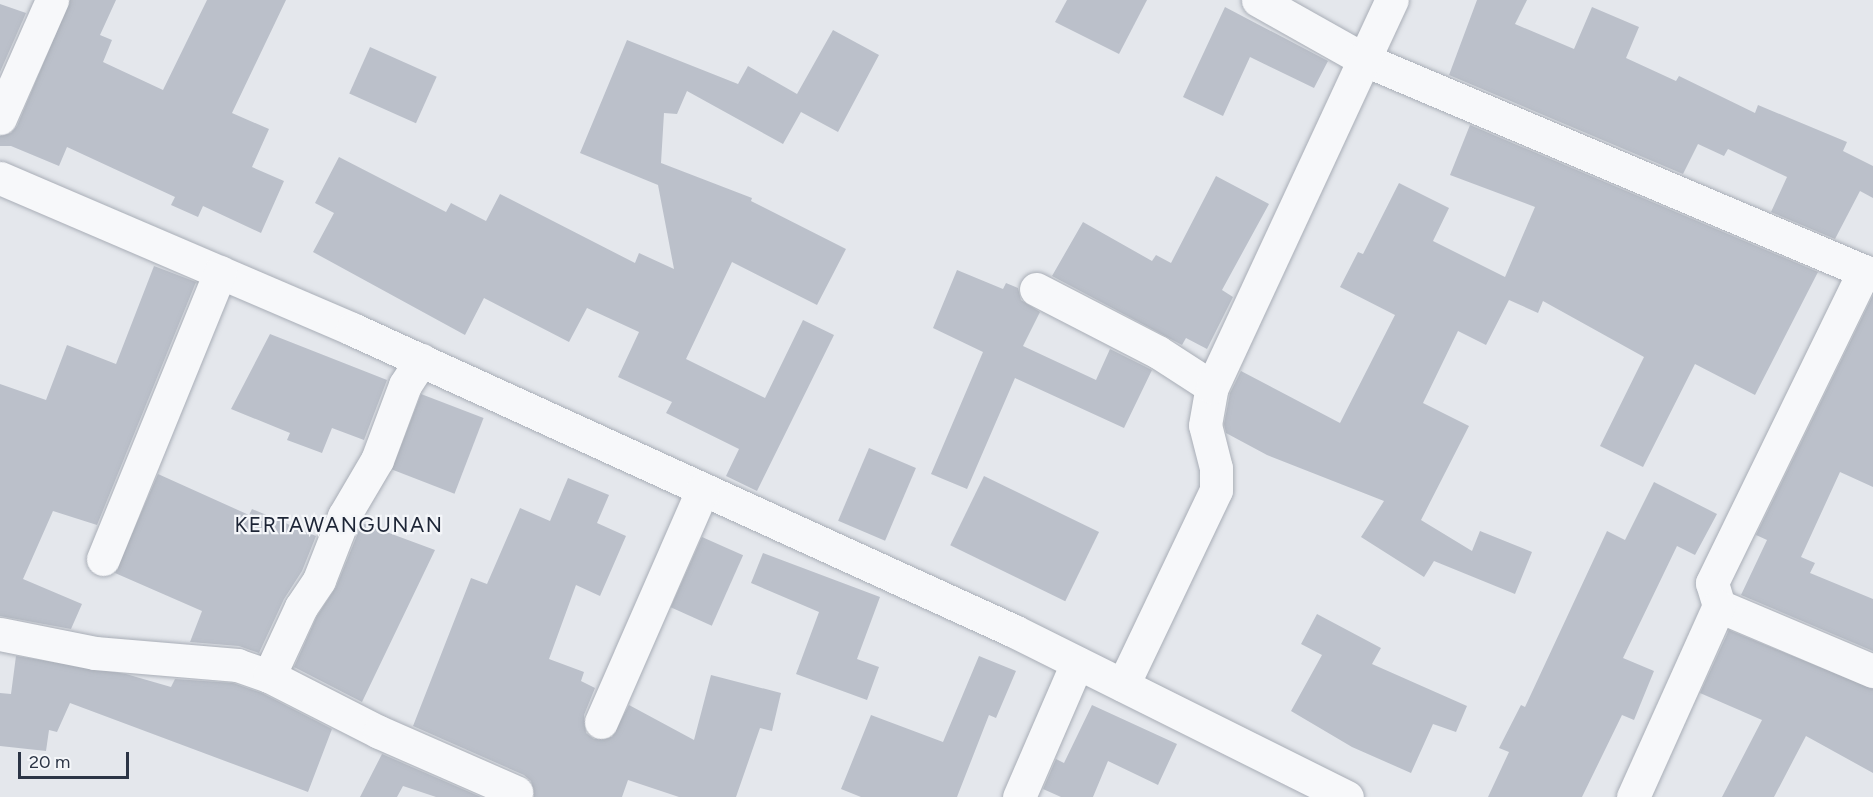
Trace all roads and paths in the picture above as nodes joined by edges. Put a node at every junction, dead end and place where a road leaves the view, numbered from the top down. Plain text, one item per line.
1 (52, 0) edge
2 (1258, 0) edge
3 (1392, 0) edge
4 (1365, 60) junction
5 (0, 118) edge
6 (0, 178) edge
7 (220, 272) junction
8 (1868, 273) edge
9 (1036, 289) dead end
10 (421, 360) junction
11 (1212, 387) junction
12 (703, 489) junction
13 (103, 559) dead end
14 (1719, 606) junction
15 (0, 634) edge
16 (1077, 663) junction
17 (1873, 671) edge
18 (269, 676) junction
19 (1123, 685) junction
20 (601, 722) dead end
21 (516, 792) dead end
22 (1019, 797) edge
23 (1347, 797) edge
24 (1633, 797) edge

1 - 5 street
2 - 4 street
3 - 4 street
4 - 8 street
4 - 11 street
6 - 7 street
7 - 10 street
7 - 13 street
8 - 14 street
9 - 11 street
10 - 12 street
10 - 18 street
11 - 19 street
12 - 16 street
12 - 20 street
14 - 17 street
14 - 24 street
15 - 18 street
16 - 19 street
16 - 22 street
18 - 21 street
19 - 23 street

